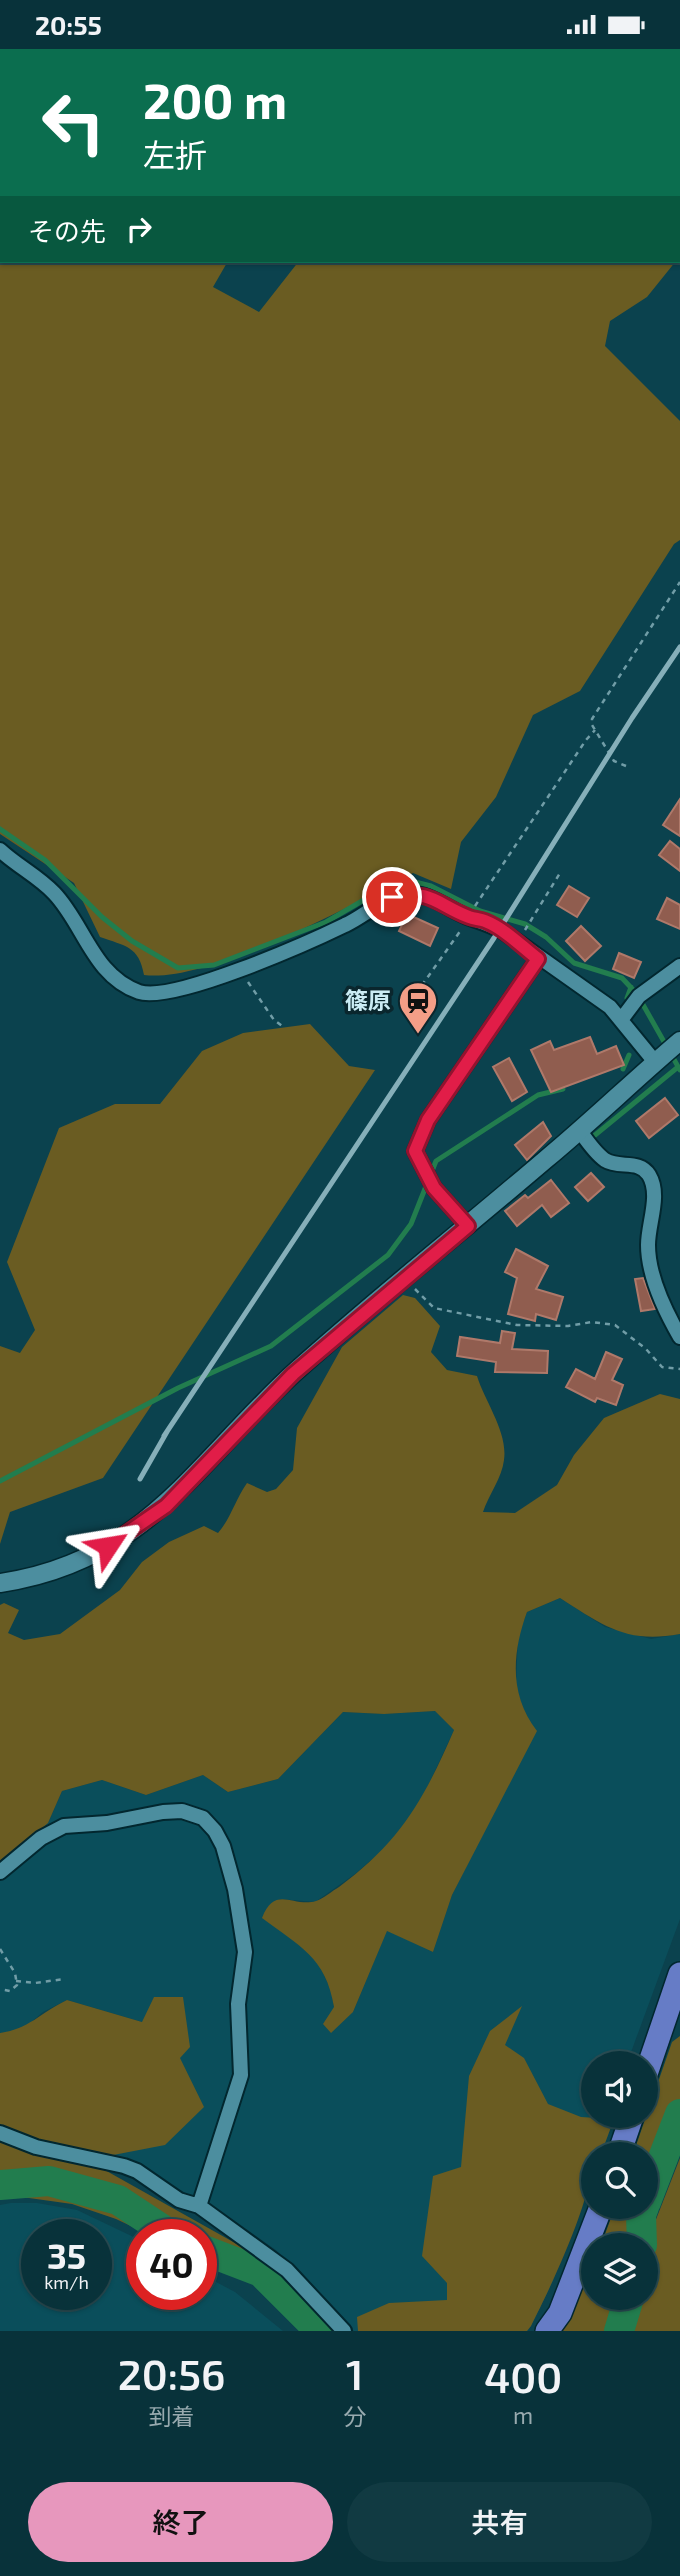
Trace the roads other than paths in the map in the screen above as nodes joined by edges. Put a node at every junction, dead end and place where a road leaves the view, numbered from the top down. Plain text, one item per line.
1 (0, 850) edge
2 (538, 959) junction
3 (680, 965) edge
4 (621, 1020) junction
5 (680, 1041) edge
6 (656, 1062) junction
7 (580, 1131) junction
8 (468, 1226) junction
9 (680, 1337) edge
10 (0, 1583) edge
11 (0, 1872) edge
12 (678, 1983) edge
13 (654, 2051) edge
14 (0, 2133) edge
15 (199, 2206) junction
16 (596, 2219) edge
17 (344, 2331) edge
18 (547, 2331) edge

1 - 2 street
2 - 4 street
2 - 8 street
3 - 4 street
4 - 6 street
5 - 6 street
6 - 7 street
7 - 8 street
7 - 9 street
8 - 10 street
11 - 15 street
12 - 13 highway
14 - 15 street
15 - 17 street
16 - 18 highway

